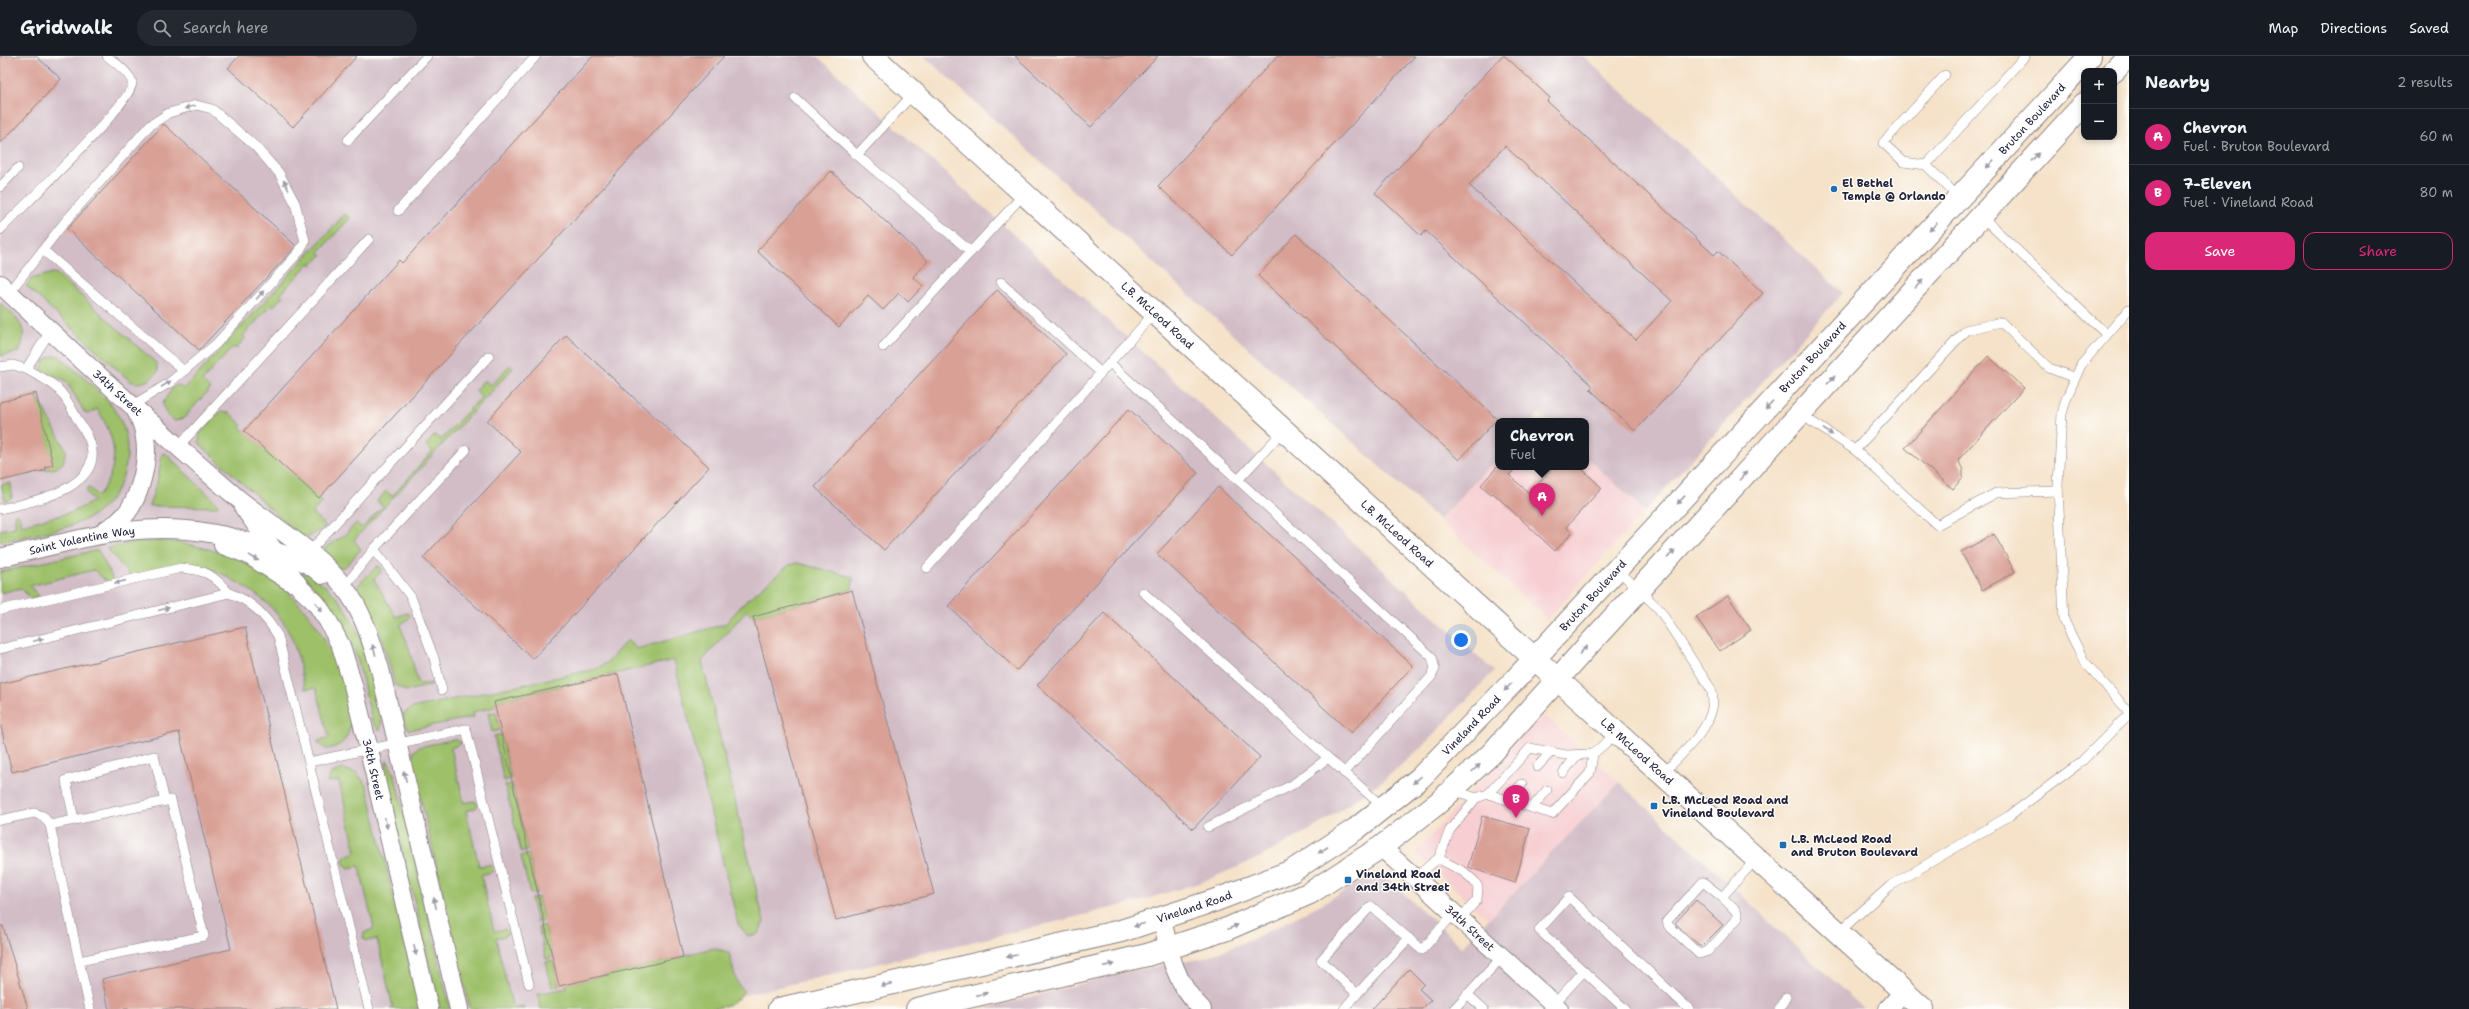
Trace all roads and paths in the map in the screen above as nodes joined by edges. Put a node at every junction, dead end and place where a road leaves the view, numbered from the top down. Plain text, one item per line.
1 (107, 56) edge
2 (427, 56) edge
3 (536, 56) edge
4 (873, 56) edge
5 (2025, 56) edge
6 (2128, 56) edge
7 (2086, 57) edge
8 (2117, 68) edge
9 (1945, 75) dead end
10 (914, 93) junction
11 (795, 98) dead end
12 (2081, 107) edge
13 (348, 140) dead end
14 (857, 155) junction
15 (1926, 165) junction
16 (18, 168) dead end
17 (0, 187) edge
18 (1024, 194) junction
19 (1959, 198) junction
20 (398, 211) dead end
21 (1981, 216) junction
22 (1, 227) edge
23 (369, 239) dead end
24 (43, 250) junction
25 (971, 252) junction
26 (1001, 282) dead end
27 (5, 289) edge
28 (2129, 309) edge
29 (1155, 312) junction
30 (51, 330) junction
31 (2106, 334) junction
32 (883, 347) dead end
33 (489, 356) dead end
34 (1110, 363) junction
35 (0, 367) edge
36 (26, 369) junction
37 (184, 371) junction
38 (1101, 374) junction
39 (2075, 378) junction
40 (133, 405) junction
41 (1800, 414) junction
42 (1284, 430) junction
43 (179, 446) junction
44 (466, 450) dead end
45 (1855, 450) junction
46 (1238, 480) junction
47 (2058, 491) junction
48 (237, 498) junction
49 (0, 508) edge
50 (165, 528) junction
51 (216, 532) joint
52 (99, 534) junction
53 (374, 549) junction
54 (273, 550) junction
55 (310, 551) junction
56 (0, 558) edge
57 (927, 568) dead end
58 (1617, 570) junction
59 (344, 587) junction
60 (301, 589) junction
61 (1639, 590) junction
62 (1143, 592) dead end
63 (229, 593) junction
64 (0, 610) edge
65 (366, 624) junction
66 (0, 650) edge
67 (1535, 659) junction
68 (1557, 679) junction
69 (442, 690) dead end
70 (2129, 713) edge
71 (1617, 733) junction
72 (398, 745) junction
73 (369, 750) junction
74 (1551, 752) junction
75 (1578, 754) junction
76 (1593, 754) junction
77 (1328, 758) junction
78 (309, 762) junction
79 (1537, 768) dead end
80 (1344, 772) junction
81 (1563, 772) dead end
82 (1663, 774) junction
83 (1522, 784) dead end
84 (1452, 789) junction
85 (1547, 790) dead end
86 (1488, 794) junction
87 (1476, 798) junction
88 (1508, 800) junction
89 (165, 801) junction
90 (1383, 807) junction
91 (1532, 808) junction
92 (0, 820) edge
93 (74, 820) junction
94 (50, 825) junction
95 (1208, 827) dead end
96 (1381, 847) junction
97 (1757, 858) junction
98 (1438, 860) junction
99 (1416, 878) junction
100 (1722, 897) junction
101 (1457, 916) junction
102 (1162, 918) junction
103 (1839, 932) junction
104 (1409, 938) junction
105 (1168, 949) junction
106 (1502, 957) junction
107 (79, 962) junction
108 (1584, 971) junction
109 (529, 984) dead end
110 (1904, 991) junction
111 (1357, 994) junction
112 (1467, 994) junction
113 (1786, 997) dead end
114 (1556, 1007) edge
115 (90, 1009) edge
116 (369, 1009) edge
117 (429, 1009) edge
118 (459, 1009) edge
119 (779, 1009) edge
120 (917, 1009) edge
121 (1202, 1009) edge
122 (1344, 1009) edge
123 (1454, 1009) edge
124 (1484, 1009) edge
125 (1625, 1009) edge
126 (1689, 1009) edge
127 (1779, 1009) edge
128 (1888, 1009) edge
129 (1923, 1009) edge

1 - 22 lane
2 - 13 lane
3 - 20 lane
4 - 10 street, L.B. McLeod Road
5 - 15 lane
6 - 8 street
7 -> 19 street, Bruton Boulevard
9 - 15 lane
10 - 14 lane
10 - 18 street, L.B. McLeod Road
11 - 14 lane
21 -> 12 street
14 - 25 lane
15 - 19 lane
16 - 17 lane
18 - 25 lane
18 - 29 street, L.B. McLeod Road
19 - 21 street
19 -> 58 street, Bruton Boulevard
21 - 31 lane
41 -> 21 street
23 - 43 lane
24 - 27 lane
24 - 37 lane
37 -> 24 lane
25 - 32 lane
26 - 38 lane
27 - 30 street, 34th Street
28 - 31 lane
29 - 34 lane
29 - 42 street, L.B. McLeod Road
30 - 36 lane
30 - 40 street, 34th Street
31 - 39 lane
33 - 55 lane
34 - 38 lane
34 - 46 lane
35 - 36 lane
36 - 49 lane
40 -> 37 lane
38 - 57 lane
39 - 45 lane
39 - 47 lane
40 - 43 street, 34th Street
40 - 52 street
41 -> 45 lane
61 -> 41 street
42 - 46 lane
42 - 67 street, L.B. McLeod Road
43 - 48 street, 34th Street
44 - 53 lane
45 - 47 lane
46 - 80 lane
47 - 70 lane
48 - 54 street, 34th Street
48 - 55 street, 34th Street
50 - 51 street, Saint Valentine Way
50 - 52 street, Saint Valentine Way
50 -> 60 street, Saint Valentine Way
51 - 54 street, 34th Street
52 - 56 street, Saint Valentine Way
53 - 59 lane
53 - 69 lane
54 - 60 street, 34th Street
54 - 65 street, 34th Street
55 - 59 street, 34th Street
58 - 61 lane
58 - 67 street, Bruton Boulevard
59 - 65 street, 34th Street
60 -> 73 street, 34th Street
68 -> 61 street
61 - 82 lane
62 - 77 lane
63 -> 64 lane
66 -> 63 lane
63 - 78 lane
72 -> 65 street, 34th Street
67 - 68 street, L.B. McLeod Road
67 -> 90 street, Vineland Road
68 - 71 street, L.B. McLeod Road
84 -> 68 street
70 - 103 lane
71 - 76 lane
71 - 82 street, L.B. McLeod Road
72 - 73 lane
72 - 109 lane
118 -> 72 street, 34th Street
73 - 78 lane
73 -> 117 street, 34th Street
74 - 75 lane
74 - 79 lane
74 - 86 lane
75 - 76 lane
75 - 81 lane
76 - 91 lane
77 - 80 lane
77 - 95 lane
78 - 116 lane
80 - 90 lane
82 - 97 street, L.B. McLeod Road
83 - 88 lane
84 - 87 lane
84 - 96 street
85 - 91 lane
86 - 87 lane
86 - 88 lane
87 - 98 lane
88 - 91 lane
89 - 93 lane
89 - 93 lane
89 - 107 lane
90 -> 102 street, Vineland Road
92 - 94 lane
93 - 94 lane
94 - 107 lane
96 - 99 street, 34th Street
105 -> 96 street
97 - 100 lane
97 - 103 street, L.B. McLeod Road
98 - 99 lane
98 - 101 lane
99 - 101 street, 34th Street
100 - 100 lane
101 - 104 lane
101 - 106 street, 34th Street
102 - 105 street
102 -> 119 street, Vineland Road
103 - 110 street, L.B. McLeod Road
104 - 111 lane
104 - 111 lane
120 -> 105 street
105 - 121 street
106 - 112 lane
106 - 114 street, 34th Street
107 - 115 lane
108 - 114 lane
108 - 125 lane
108 - 126 lane
110 - 128 street
110 - 129 street, L.B. McLeod Road
111 - 122 lane
112 - 123 lane
112 - 124 lane
113 - 127 lane

